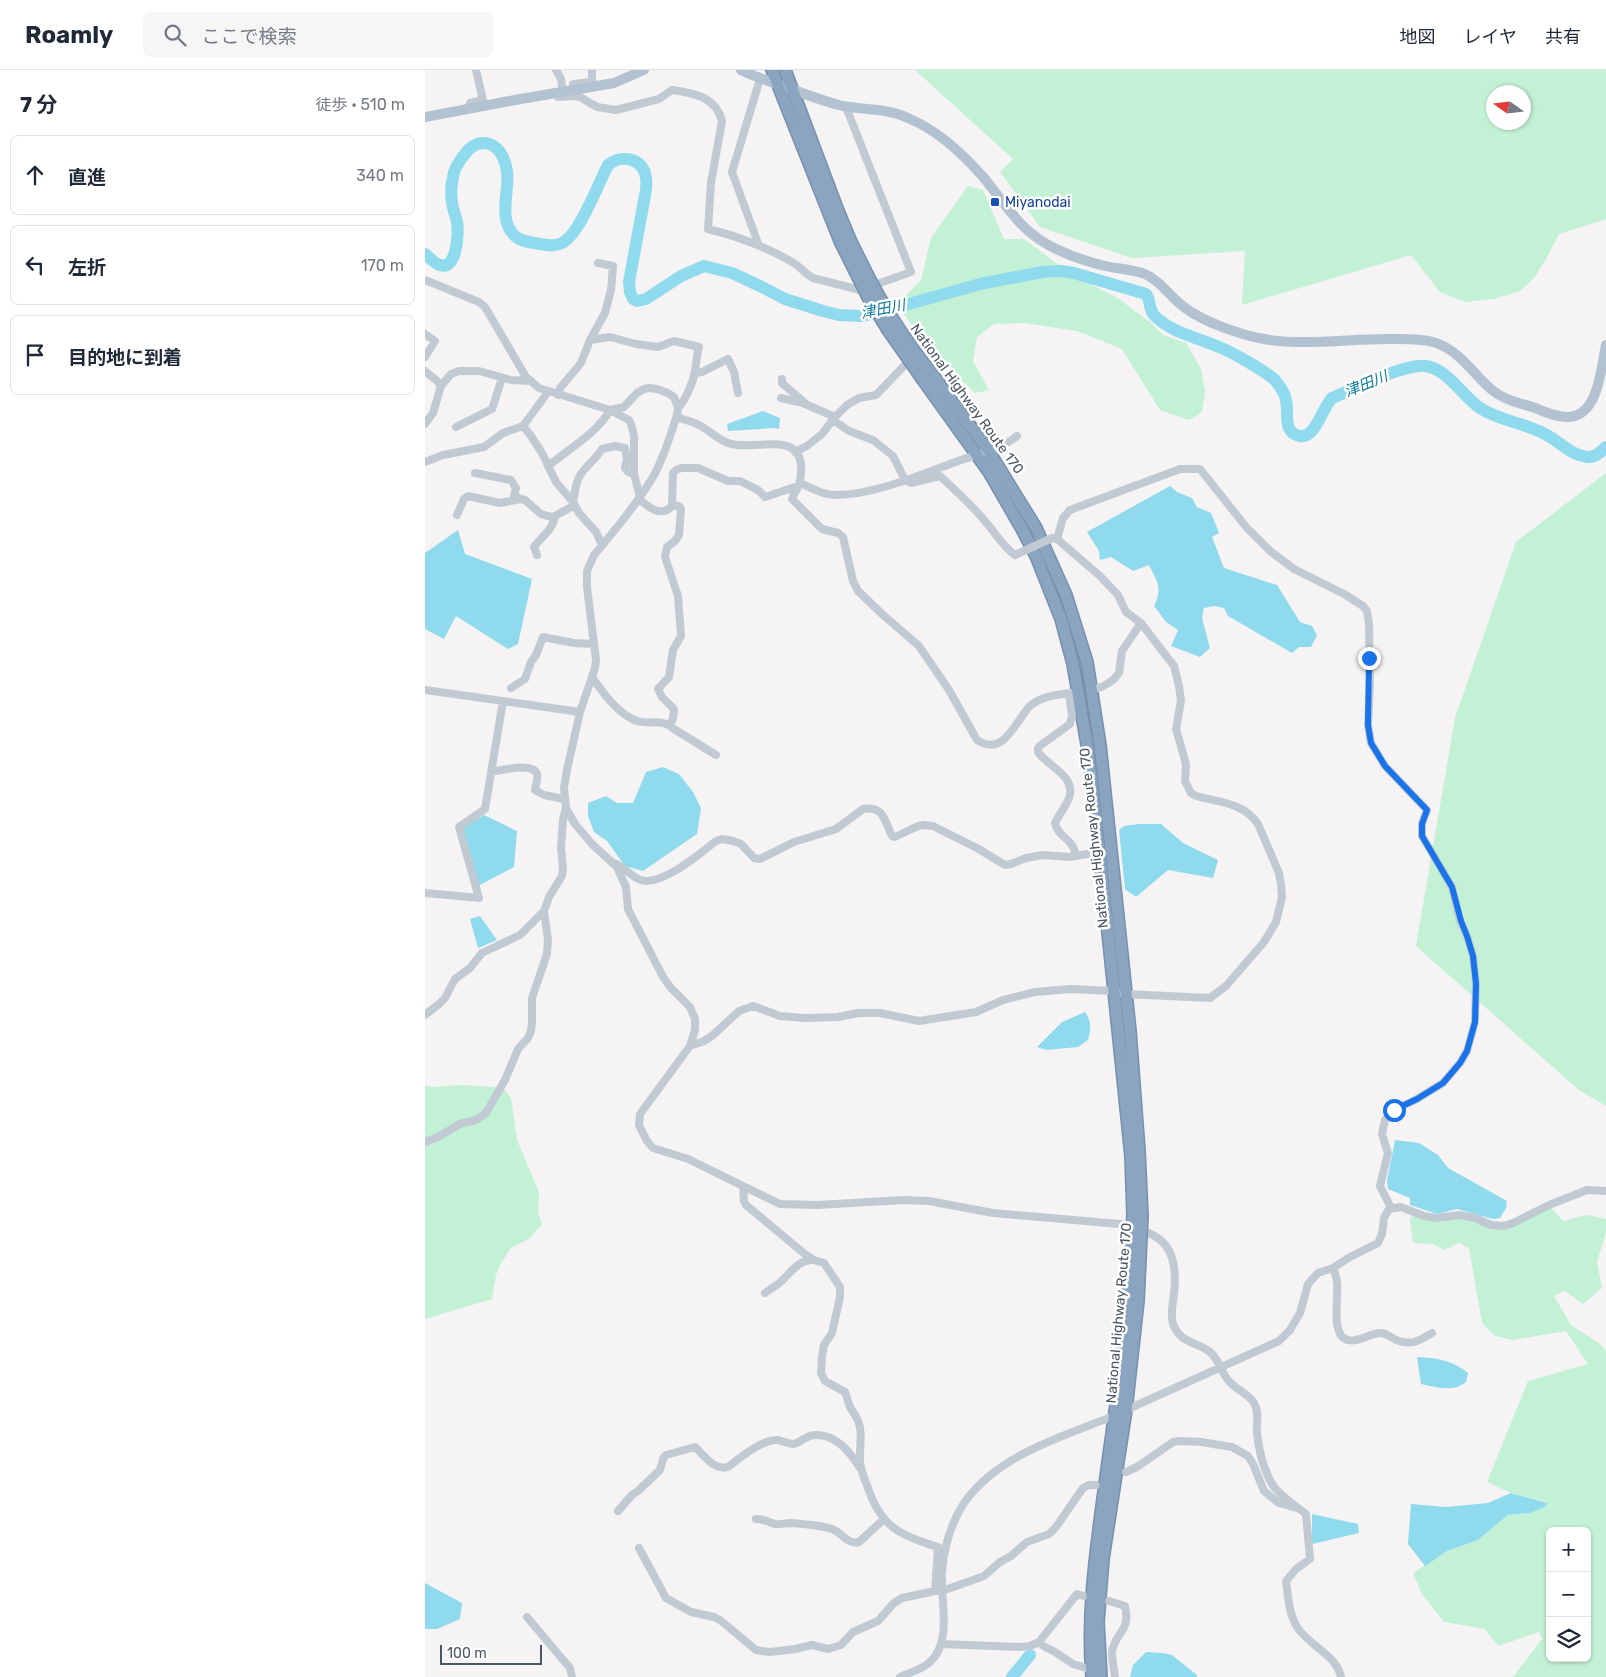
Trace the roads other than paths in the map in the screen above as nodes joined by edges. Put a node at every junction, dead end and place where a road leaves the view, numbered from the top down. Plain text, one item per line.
1 (476, 70) edge
2 (556, 70) edge
3 (593, 70) edge
4 (741, 70) edge
5 (772, 70) edge
6 (785, 70) edge
7 (642, 71) edge
8 (760, 79) junction
9 (778, 86) junction
10 (793, 89) junction
11 (568, 92) junction
12 (549, 95) junction
13 (847, 106) junction
14 (469, 108) junction
15 (425, 117) edge
16 (759, 246) junction
17 (598, 263) dead end
18 (858, 267) junction
19 (425, 280) edge
20 (425, 334) edge
21 (589, 340) junction
22 (1606, 345) edge
23 (425, 357) edge
24 (903, 366) dead end
25 (425, 372) edge
26 (695, 373) junction
27 (928, 377) junction
28 (502, 378) junction
29 (782, 379) dead end
30 (532, 381) junction
31 (441, 386) junction
32 (549, 392) junction
33 (738, 393) dead end
34 (558, 395) junction
35 (781, 398) dead end
36 (807, 404) junction
37 (679, 408) junction
38 (610, 410) junction
39 (677, 418) junction
40 (834, 418) junction
41 (425, 424) edge
42 (523, 426) junction
43 (456, 427) dead end
44 (1017, 436) dead end
45 (988, 450) junction
46 (795, 452) junction
47 (977, 454) junction
48 (425, 462) edge
49 (548, 466) junction
50 (475, 473) dead end
51 (634, 474) junction
52 (905, 480) junction
53 (799, 485) junction
54 (640, 498) junction
55 (521, 499) junction
56 (574, 503) junction
57 (672, 506) junction
58 (457, 515) dead end
59 (555, 516) junction
60 (1055, 538) junction
61 (602, 544) junction
62 (537, 555) dead end
63 (1141, 623) junction
64 (594, 644) junction
65 (592, 677) junction
66 (511, 688) dead end
67 (1092, 689) junction
68 (425, 690) edge
69 (1074, 693) junction
70 (503, 701) junction
71 (580, 712) junction
72 (670, 724) junction
73 (716, 755) dead end
74 (491, 772) junction
75 (564, 799) junction
76 (566, 808) junction
77 (1099, 852) junction
78 (1075, 856) junction
79 (612, 863) junction
80 (425, 893) edge
81 (544, 911) junction
82 (1120, 992) junction
83 (425, 1014) edge
84 (690, 1046) junction
85 (425, 1142) edge
86 (743, 1186) junction
87 (1606, 1191) edge
88 (1389, 1209) junction
89 (814, 1260) junction
90 (1333, 1268) junction
91 (765, 1293) dead end
92 (1133, 1298) junction
93 (1432, 1333) dead end
94 (1221, 1367) junction
95 (1126, 1410) junction
96 (1114, 1417) junction
97 (862, 1472) junction
98 (1126, 1472) dead end
99 (1096, 1484) dead end
100 (1299, 1508) junction
101 (618, 1511) dead end
102 (756, 1519) dead end
103 (884, 1519) junction
104 (639, 1548) dead end
105 (938, 1591) junction
106 (1084, 1596) dead end
107 (1109, 1601) dead end
108 (527, 1617) dead end
109 (1039, 1642) junction
110 (941, 1644) junction
111 (1089, 1672) edge
112 (572, 1677) edge
113 (900, 1677) edge
114 (1086, 1677) edge
115 (1101, 1677) edge
116 (1115, 1677) edge
117 (1341, 1677) edge

1 - 14 street
2 - 11 street
3 - 11 street
4 - 8 main road
5 - 9 highway, National Highway Route 170
6 - 10 highway, National Highway Route 170
7 - 11 main road
8 - 9 main road
8 - 16 street
9 - 10 main road
9 - 18 highway, National Highway Route 170
10 - 13 main road
10 - 18 highway, National Highway Route 170
11 - 12 main road
12 - 14 main road
12 - 16 street
13 - 16 street
13 - 22 main road
14 - 15 main road
17 - 21 street
18 - 27 highway, National Highway Route 170, bridge
19 - 30 street
20 - 23 street
21 - 26 street
21 - 34 street
24 - 40 street
25 - 31 street
26 - 33 street
26 - 37 street
27 - 45 highway, National Highway Route 170
27 - 47 highway, National Highway Route 170
28 - 30 street
28 - 31 street
28 - 43 street
29 - 36 street
30 - 32 street
31 - 41 street
32 - 34 street
32 - 42 street
34 - 38 street
35 - 36 street
36 - 40 street
37 - 38 street
37 - 39 street
38 - 49 street
38 - 51 street
39 - 46 street
39 - 54 street
40 - 46 street
40 - 52 street
42 - 48 street
42 - 49 street
44 - 45 street
45 - 47 street
45 - 67 highway, National Highway Route 170
46 - 53 street
47 - 52 street
47 - 69 highway, National Highway Route 170
49 - 56 street
50 - 55 street
51 - 54 street
51 - 56 street
52 - 53 street
52 - 60 street, bridge
53 - 57 street
53 - 69 street
54 - 57 street
54 - 61 street
55 - 58 street
55 - 59 street
56 - 59 street
56 - 61 street
57 - 72 street
59 - 62 street
60 - 63 street
60 - 88 street
61 - 64 street
63 - 67 street
63 - 82 street
64 - 65 street
64 - 66 street
65 - 71 street
65 - 72 street
67 - 82 highway, National Highway Route 170
68 - 70 street
69 - 77 highway, National Highway Route 170
69 - 78 street
70 - 71 street
70 - 74 street
71 - 75 street
72 - 73 street
74 - 75 street
74 - 80 street
75 - 76 street
76 - 79 street
76 - 81 street
77 - 78 street
77 - 82 highway, National Highway Route 170
78 - 79 street
79 - 84 street
81 - 83 street
81 - 85 street
82 - 84 street
82 - 92 highway, National Highway Route 170, bridge
84 - 86 street
86 - 89 street
86 - 94 street
87 - 88 street
88 - 90 street
89 - 91 street
89 - 97 street
90 - 93 street
90 - 94 street
92 - 95 highway, National Highway Route 170
92 - 96 highway, National Highway Route 170
94 - 95 street
94 - 100 street
95 - 96 street
95 - 115 highway, National Highway Route 170
96 - 105 street
96 - 111 highway, National Highway Route 170
97 - 101 street
97 - 103 street
98 - 100 street
99 - 105 street
100 - 117 street
102 - 103 street
103 - 105 street
104 - 105 street
105 - 110 street
106 - 109 street
107 - 116 street
108 - 112 street
109 - 110 street
109 - 111 street
110 - 113 street
111 - 114 street

